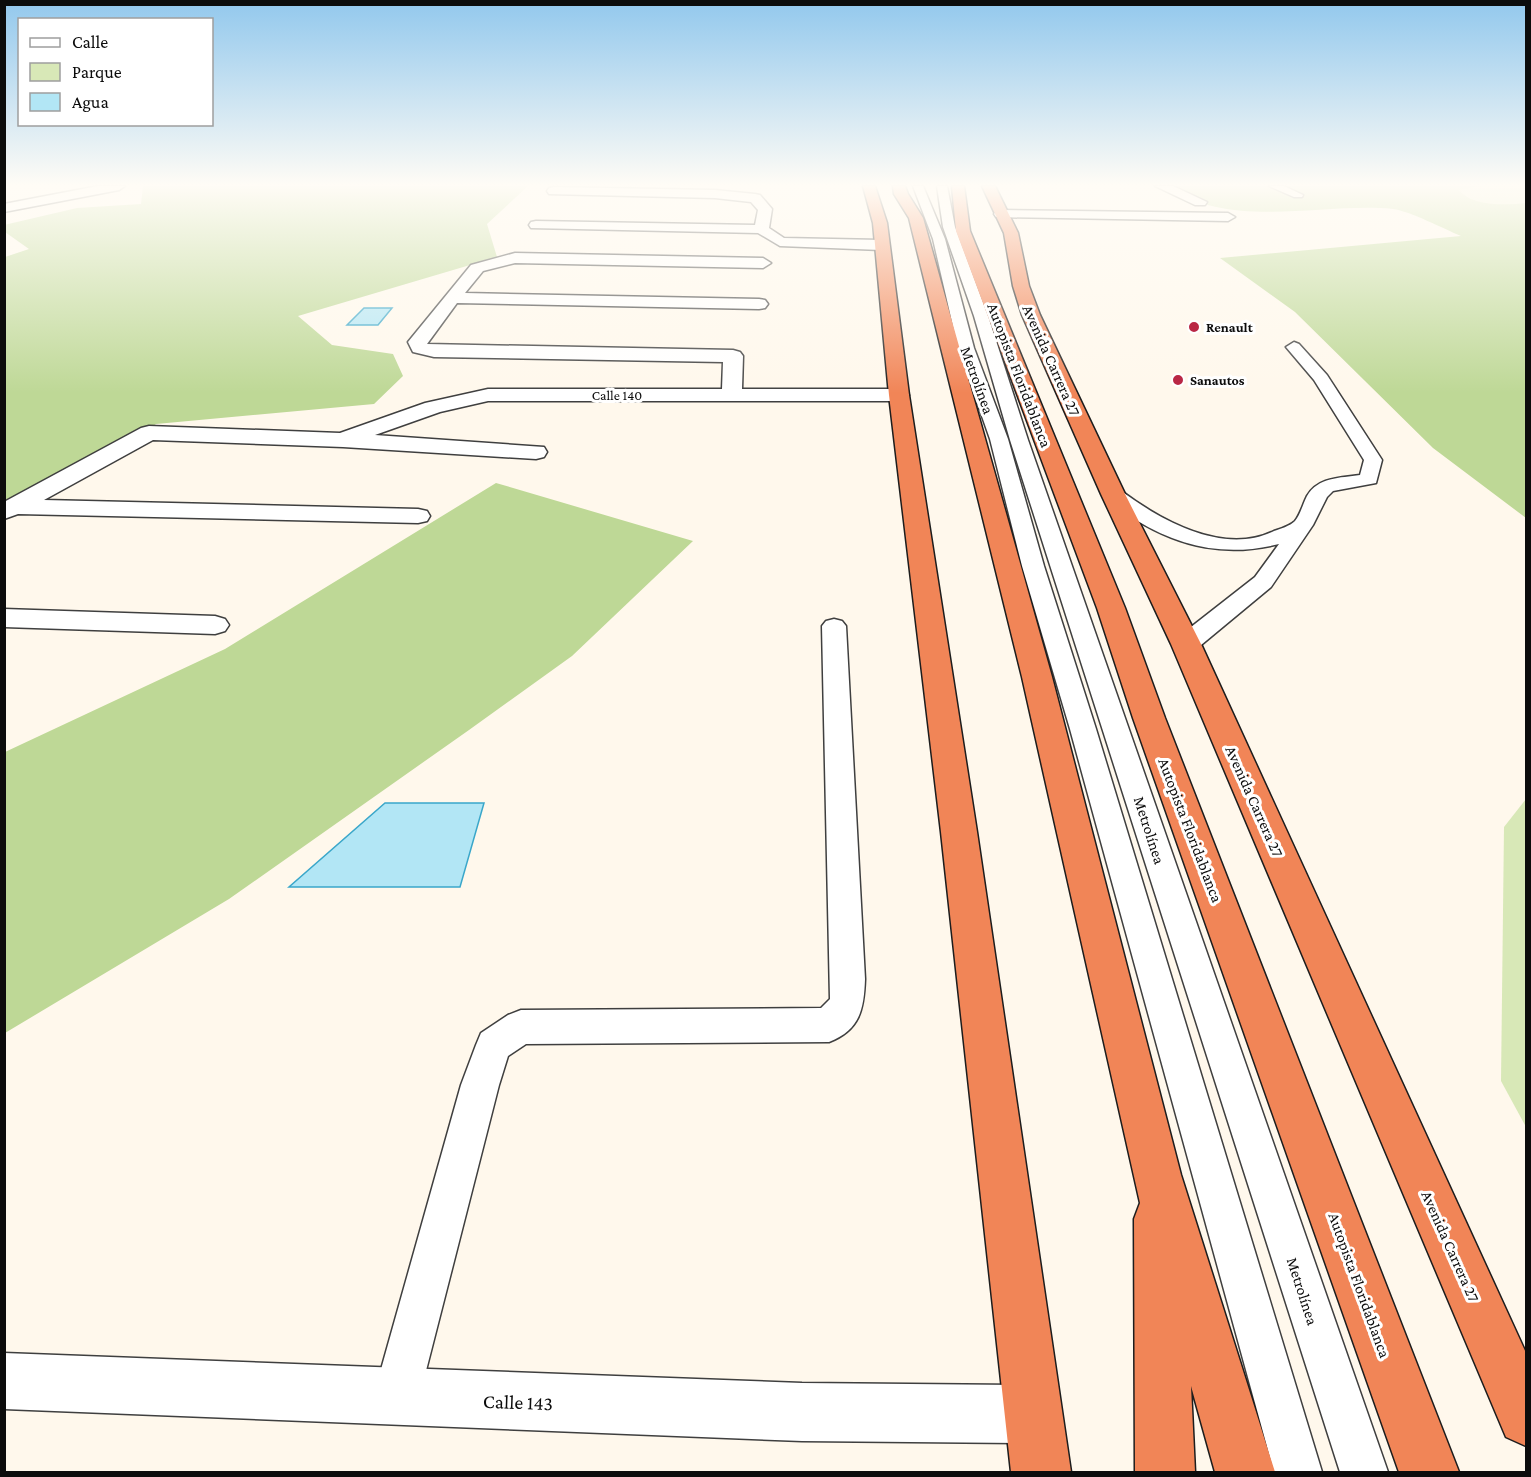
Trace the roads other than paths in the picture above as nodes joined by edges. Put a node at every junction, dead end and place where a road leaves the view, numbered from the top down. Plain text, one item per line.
1 (882, 255) edge
2 (926, 255) edge
3 (943, 255) edge
4 (959, 255) edge
5 (972, 255) edge
6 (1015, 255) edge
7 (763, 263) dead end
8 (453, 298) junction
9 (759, 304) dead end
10 (1293, 347) dead end
11 (899, 395) junction
12 (732, 396) junction
13 (343, 440) junction
14 (536, 452) dead end
15 (1113, 494) junction
16 (9, 509) edge
17 (418, 516) dead end
18 (1303, 525) junction
19 (4, 618) edge
20 (214, 625) dead end
21 (834, 626) dead end
22 (1186, 644) junction
23 (1157, 1175) junction
24 (4, 1382) edge
25 (396, 1398) junction
26 (1032, 1414) junction
27 (1527, 1417) edge
28 (1041, 1473) edge
29 (1165, 1473) edge
30 (1245, 1473) edge
31 (1298, 1473) edge
32 (1364, 1473) edge
33 (1430, 1473) edge

1 - 11 highway
2 - 23 highway
3 - 31 lane, Metrolínea
4 - 32 lane, Metrolínea
5 - 33 highway, Autopista Floridablanca
6 - 15 highway, Avenida Carrera 27
7 - 8 street
8 - 9 street
8 - 12 street
10 - 18 lane
11 - 12 street, Calle 140
11 - 26 highway
12 - 13 street, Calle 140
13 - 14 street
13 - 16 street
15 - 18 lane
15 - 22 highway, Avenida Carrera 27
16 - 17 street
18 - 22 lane
19 - 20 street
21 - 25 lane
22 - 27 highway, Avenida Carrera 27
23 - 29 highway
23 - 30 highway
24 - 25 street, Calle 143
25 - 26 street, Calle 143
26 - 28 highway

